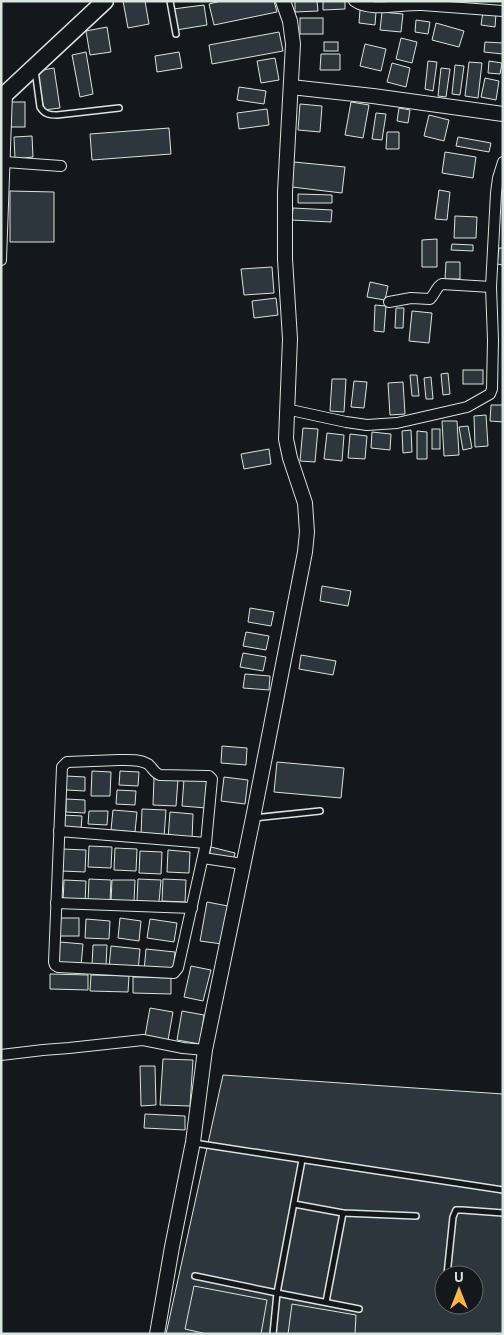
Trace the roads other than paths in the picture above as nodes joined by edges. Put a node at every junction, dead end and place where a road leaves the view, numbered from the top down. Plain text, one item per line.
1 (105, 1) edge
2 (170, 1) edge
3 (284, 1) edge
4 (354, 1) edge
5 (503, 11) edge
6 (176, 34) dead end
7 (35, 67) junction
8 (290, 87) junction
9 (4, 95) edge
10 (119, 108) dead end
11 (503, 114) edge
12 (5, 162) junction
13 (503, 162) edge
14 (61, 166) dead end
15 (1, 260) edge
16 (491, 287) junction
17 (389, 302) dead end
18 (286, 409) junction
19 (320, 811) dead end
20 (253, 818) junction
21 (59, 831) junction
22 (206, 843) junction
23 (203, 858) junction
24 (243, 864) junction
25 (56, 903) junction
26 (192, 908) junction
27 (205, 1050) junction
28 (1, 1055) edge
29 (193, 1142) junction
30 (302, 1160) junction
31 (503, 1190) edge
32 (294, 1204) junction
33 (343, 1213) junction
34 (503, 1213) edge
35 (416, 1216) dead end
36 (448, 1265) edge
37 (195, 1276) dead end
38 (276, 1294) junction
39 (326, 1302) junction
40 (359, 1309) dead end
41 (157, 1334) edge
42 (273, 1334) edge

1 - 7 main road
2 - 6 lane
3 - 8 street
4 - 5 street
7 - 9 main road
7 - 10 lane
8 - 11 street
8 - 18 street
9 - 12 street
12 - 14 street
12 - 15 street
13 - 16 street
16 - 17 street
16 - 18 street
18 - 20 street
19 - 20 lane
20 - 24 street
21 - 22 street
21 - 22 street
21 - 25 street
22 - 23 street
23 - 24 street
23 - 26 street
24 - 27 street
25 - 26 street
25 - 26 street
27 - 28 street
27 - 29 street
29 - 30 lane
29 - 41 street
30 - 31 lane
30 - 32 lane
32 - 33 lane
32 - 38 lane
33 - 35 lane
33 - 39 lane
34 - 36 lane
37 - 38 lane
38 - 39 lane
38 - 42 lane
39 - 40 lane

